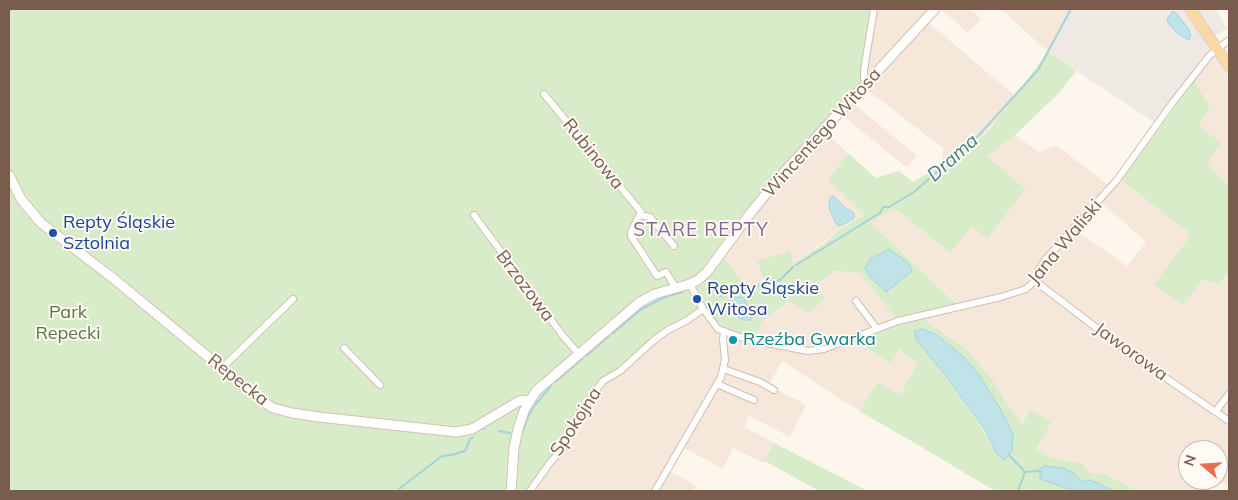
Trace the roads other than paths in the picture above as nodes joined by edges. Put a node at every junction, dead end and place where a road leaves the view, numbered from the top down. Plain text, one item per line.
1 (874, 9) edge
2 (935, 9) edge
3 (1190, 9) edge
4 (1229, 40) edge
5 (1217, 48) junction
6 (1229, 66) edge
7 (868, 82) junction
8 (544, 94) dead end
9 (9, 175) edge
10 (640, 215) junction
11 (474, 216) dead end
12 (674, 246) dead end
13 (1035, 281) junction
14 (690, 284) junction
15 (676, 288) junction
16 (293, 299) dead end
17 (856, 302) dead end
18 (702, 308) junction
19 (877, 329) junction
20 (724, 332) junction
21 (344, 348) dead end
22 (580, 353) junction
23 (222, 368) junction
24 (724, 369) junction
25 (717, 384) junction
26 (380, 385) dead end
27 (774, 390) dead end
28 (1229, 394) edge
29 (529, 400) junction
30 (754, 400) dead end
31 (1216, 410) junction
32 (1229, 420) edge
33 (512, 491) edge
34 (530, 491) edge
35 (655, 491) edge

1 - 7 street
2 - 7 street, Wincentego Witosa
3 - 5 main road
4 - 5 street, Jana Waliski
5 - 6 main road
5 - 13 street, Jana Waliski
7 - 14 street, Wincentego Witosa
8 - 10 street, Rubinowa
9 - 23 street, Repecka
10 - 12 street, Rubinowa
10 - 15 street
11 - 22 street, Brzozowa
13 - 19 street, Jana Waliski
13 - 31 street, Jaworowa
14 - 15 street, Wincentego Witosa
14 - 18 street, Jana Waliski
15 - 22 street, Wincentego Witosa
16 - 23 street
17 - 19 street
18 - 20 street, Jana Waliski
18 - 34 street, Spokojna
19 - 20 street, Jana Waliski
20 - 24 street
21 - 26 street
22 - 29 street, Wincentego Witosa
23 - 29 street, Repecka
24 - 25 street
24 - 27 street
25 - 30 street
25 - 35 street
28 - 31 street
29 - 33 street, Wincentego Witosa
31 - 32 street, Jaworowa

